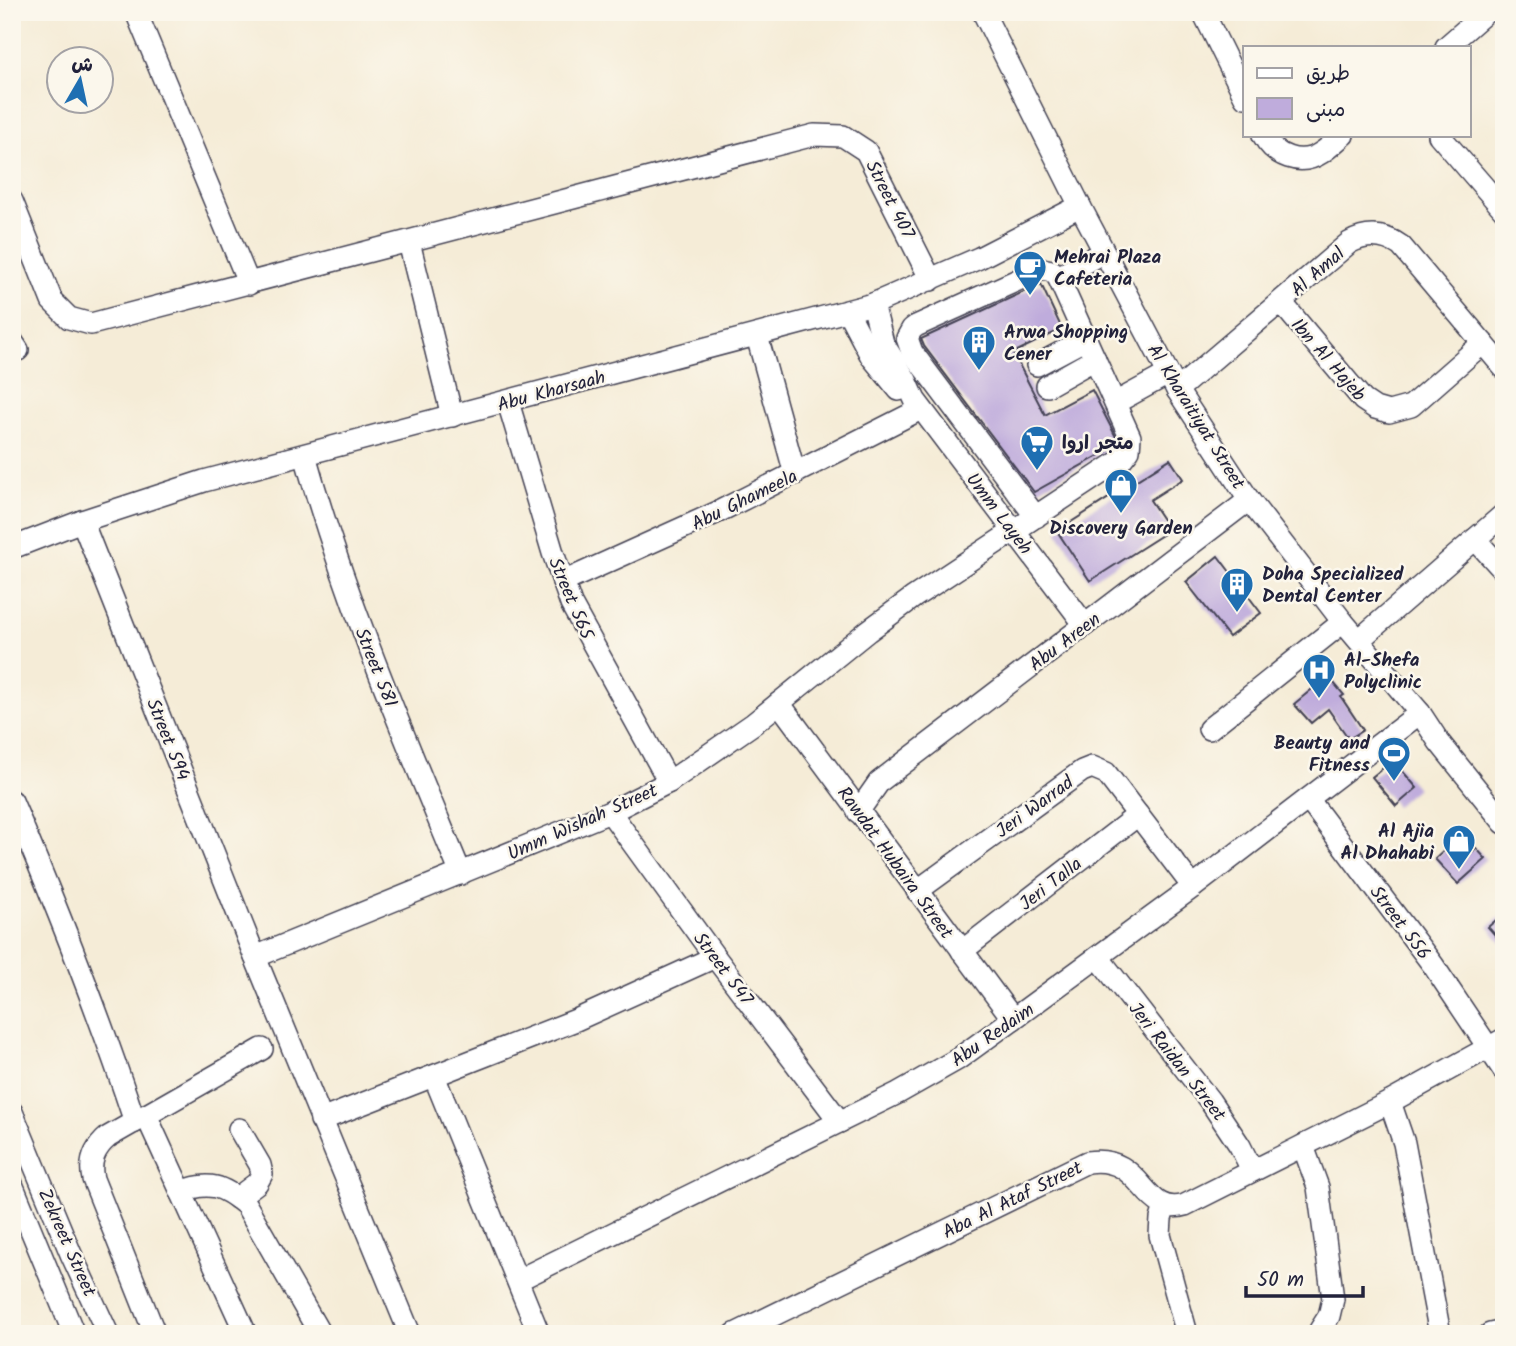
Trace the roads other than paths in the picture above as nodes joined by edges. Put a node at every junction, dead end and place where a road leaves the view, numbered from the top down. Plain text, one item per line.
1 (136, 12) edge
2 (983, 12) edge
3 (1203, 12) edge
4 (1486, 12) edge
5 (1447, 46) edge
6 (1243, 93) edge
7 (1263, 136) edge
8 (1342, 136) edge
9 (1440, 136) edge
10 (12, 201) edge
11 (1080, 206) junction
12 (1504, 210) edge
13 (409, 242) junction
14 (1104, 252) junction
15 (979, 258) junction
16 (1058, 277) junction
17 (931, 280) junction
18 (249, 284) junction
19 (994, 290) junction
20 (1281, 302) junction
21 (873, 304) junction
22 (848, 312) junction
23 (757, 336) junction
24 (1086, 339) junction
25 (1483, 343) junction
26 (1095, 359) junction
27 (1037, 365) dead end
28 (1504, 368) edge
29 (1172, 382) junction
30 (1047, 386) dead end
31 (508, 402) junction
32 (1115, 403) junction
33 (918, 405) junction
34 (452, 416) junction
35 (305, 455) junction
36 (796, 474) junction
37 (1249, 500) junction
38 (1504, 514) edge
39 (1036, 517) junction
40 (82, 521) junction
41 (1014, 531) junction
42 (1475, 539) junction
43 (12, 548) edge
44 (1504, 571) edge
45 (563, 582) junction
46 (1343, 622) junction
47 (1085, 625) junction
48 (1359, 640) junction
49 (779, 703) junction
50 (1420, 713) junction
51 (1209, 729) dead end
52 (669, 782) junction
53 (879, 782) junction
54 (845, 793) junction
55 (1308, 799) junction
56 (12, 801) edge
57 (1504, 802) edge
58 (858, 811) junction
59 (610, 812) junction
60 (1138, 815) junction
61 (1504, 822) edge
62 (461, 874) junction
63 (1193, 887) junction
64 (917, 891) junction
65 (962, 951) junction
66 (256, 957) junction
67 (715, 957) junction
68 (1098, 957) junction
69 (1013, 1019) junction
70 (1497, 1044) edge
71 (261, 1049) dead end
72 (1504, 1071) edge
73 (434, 1076) junction
74 (1390, 1102) junction
75 (12, 1112) edge
76 (141, 1118) junction
77 (321, 1120) junction
78 (840, 1122) junction
79 (239, 1129) dead end
80 (1303, 1146) junction
81 (1252, 1170) junction
82 (12, 1184) edge
83 (181, 1192) junction
84 (237, 1198) junction
85 (1165, 1206) junction
86 (518, 1280) junction
87 (1320, 1330) dead end
88 (1504, 1331) edge
89 (74, 1334) edge
90 (108, 1334) edge
91 (155, 1334) edge
92 (246, 1334) edge
93 (320, 1334) edge
94 (410, 1334) edge
95 (539, 1334) edge
96 (736, 1334) edge
97 (1187, 1334) edge
98 (1440, 1334) edge
99 (1490, 1334) edge

1 - 18 street
2 - 11 street, Al Kharaitiyat Street
3 - 6 street
4 - 5 street
7 - 8 street
9 - 12 street
10 - 18 street
11 - 14 street, Al Kharaitiyat Street
11 - 15 street, Abu Kharsaah
13 - 17 street, Street 407
13 - 18 street
13 - 34 street
14 - 16 street
14 - 29 street, Al Kharaitiyat Street
15 - 17 street, Abu Kharsaah
15 - 19 street
16 - 19 street
16 - 24 street, Umm Wishah Street
17 - 21 street, Abu Kharsaah
19 - 39 street
20 - 25 street, Al Amal
20 - 25 street, Ibn Al Hajeb
20 - 29 street, Al Amal
21 - 22 street, Abu Kharsaah
21 - 33 street, Umm Layeh
22 - 23 street, Abu Kharsaah
22 - 33 street, Umm Layeh
23 - 31 street, Abu Kharsaah
23 - 36 street
24 - 26 street, Umm Wishah Street
24 - 27 street
25 - 28 street, Al Amal
26 - 30 street
26 - 32 street, Umm Wishah Street
29 - 32 street, Al Amal
29 - 37 street, Al Kharaitiyat Street
31 - 34 street, Abu Kharsaah
31 - 45 street, Street 565
32 - 39 street, Umm Wishah Street
33 - 36 street, Abu Ghameela
33 - 41 street, Umm Layeh
34 - 35 street, Abu Kharsaah
35 - 40 street, Abu Kharsaah
35 - 62 street, Street 581
36 - 45 street, Abu Ghameela
37 - 46 street, Al Kharaitiyat Street
37 - 47 street, Abu Areen
38 - 42 street
39 - 41 street, Umm Wishah Street
40 - 43 street, Abu Kharsaah
40 - 66 street, Street 594
41 - 47 street, Umm Layeh
41 - 49 street, Umm Wishah Street
42 - 44 street
42 - 48 street
45 - 52 street, Street 565
46 - 48 street, Al Kharaitiyat Street
46 - 51 street
47 - 53 street, Abu Areen
48 - 50 street, Al Kharaitiyat Street
49 - 52 street, Umm Wishah Street
49 - 54 street, Rawdat Hubaira Street
50 - 55 street, Abu Redaim
50 - 57 street, Al Kharaitiyat Street
50 - 61 street, Al Kharaitiyat Street
52 - 59 street, Umm Wishah Street
53 - 54 street, Abu Areen
53 - 58 street, Abu Areen
54 - 58 street, Rawdat Hubaira Street
55 - 63 street, Abu Redaim
55 - 70 street, Street 556
56 - 76 street
58 - 64 street, Rawdat Hubaira Street
59 - 62 street, Umm Wishah Street
59 - 67 street, Street 547
60 - 63 street, Jeri Warrad
60 - 64 street, Jeri Warrad
60 - 65 street, Jeri Talla
62 - 66 street, Umm Wishah Street
63 - 68 street, Abu Redaim
64 - 65 street, Rawdat Hubaira Street
65 - 69 street, Rawdat Hubaira Street
66 - 77 street, Street 594
67 - 73 street
67 - 78 street, Street 547
68 - 69 street, Abu Redaim
68 - 81 street, Jeri Raidan Street
69 - 78 street, Abu Redaim
70 - 72 street, Street 556
70 - 74 street
71 - 76 street
73 - 77 street
73 - 86 street
74 - 80 street
74 - 98 street
75 - 90 street, Zekreet Street
76 - 83 street
76 - 91 street
77 - 94 street, Street 594
78 - 86 street, Abu Redaim
79 - 84 street
80 - 81 street
80 - 87 street
81 - 85 street
82 - 89 street, Zekreet Street
83 - 84 street
83 - 92 street
84 - 93 street
85 - 96 street, Aba Al Ataf Street
85 - 97 street
86 - 95 street
88 - 99 street

